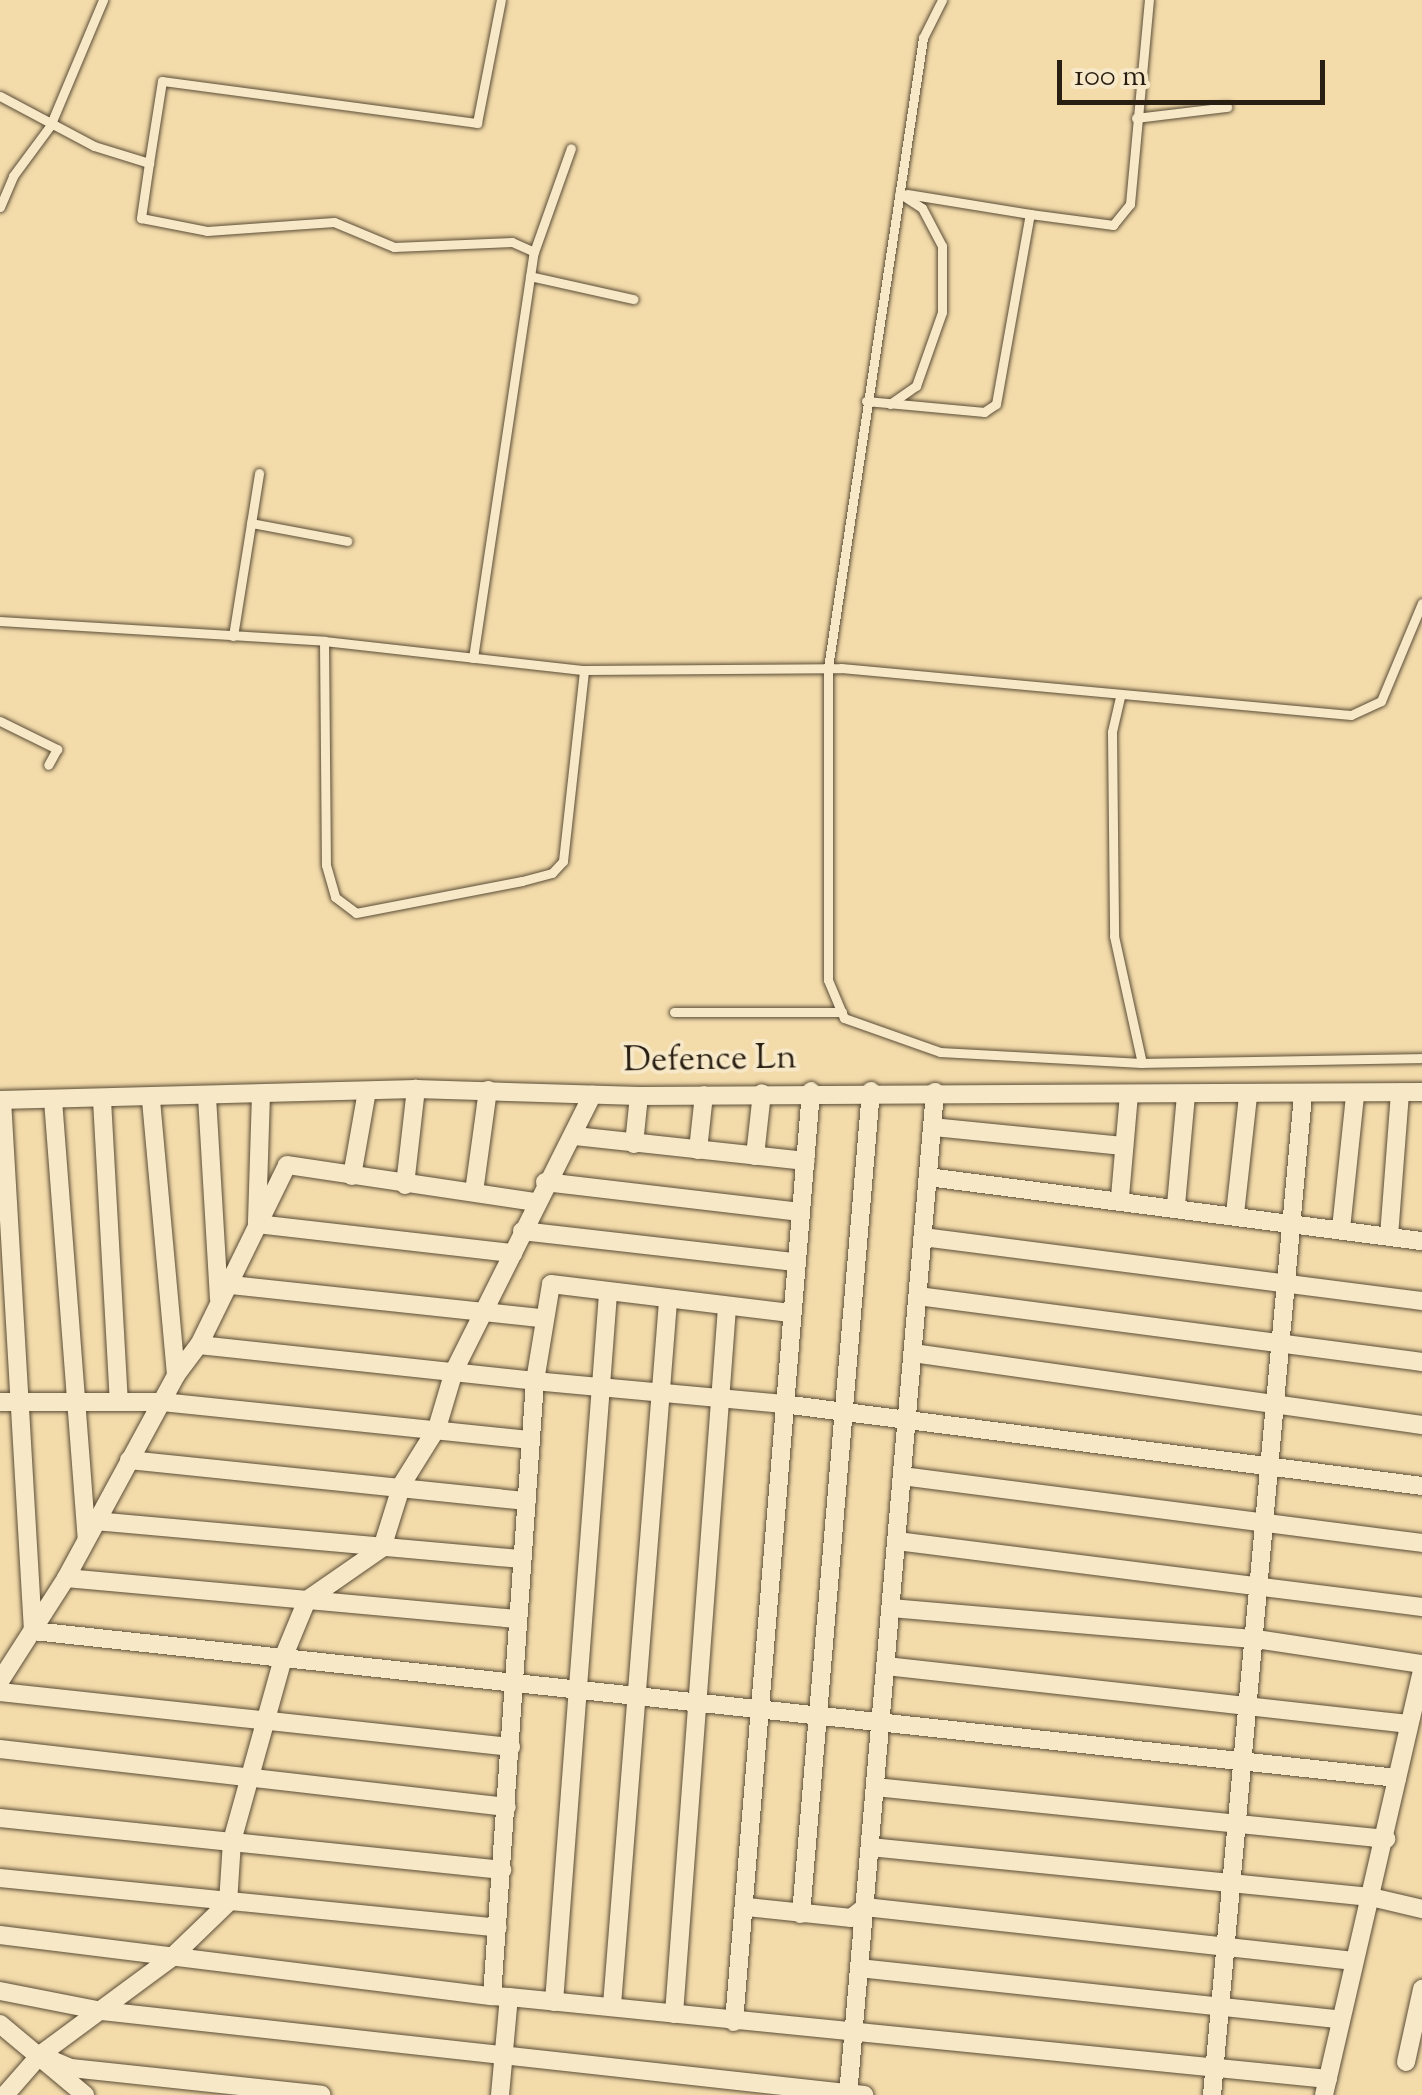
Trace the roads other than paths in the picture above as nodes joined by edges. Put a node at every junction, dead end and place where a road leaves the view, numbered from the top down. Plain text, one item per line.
1 (103, 0) edge
2 (502, 0) edge
3 (1149, 0) edge
4 (939, 2) edge
5 (0, 96) edge
6 (1227, 107) dead end
7 (1136, 118) junction
8 (50, 126) junction
9 (571, 148) dead end
10 (149, 163) junction
11 (899, 193) junction
12 (0, 206) edge
13 (1030, 214) junction
14 (534, 252) junction
15 (530, 276) junction
16 (633, 299) dead end
17 (866, 402) junction
18 (890, 404) junction
19 (259, 474) dead end
20 (251, 523) junction
21 (347, 541) dead end
22 (1422, 603) edge
23 (0, 621) edge
24 (233, 636) junction
25 (324, 641) junction
26 (473, 658) junction
27 (828, 668) junction
28 (584, 670) junction
29 (1120, 696) junction
30 (0, 721) edge
31 (48, 766) dead end
32 (674, 1012) dead end
33 (842, 1012) junction
34 (1422, 1058) edge
35 (1142, 1063) junction
36 (416, 1089) junction
37 (488, 1090) junction
38 (366, 1091) junction
39 (810, 1091) junction
40 (871, 1092) junction
41 (936, 1092) junction
42 (1400, 1092) junction
43 (1422, 1092) edge
44 (261, 1094) junction
45 (704, 1094) junction
46 (762, 1094) junction
47 (592, 1095) junction
48 (1129, 1095) junction
49 (1355, 1095) junction
50 (639, 1096) junction
51 (1186, 1096) junction
52 (1248, 1096) junction
53 (1303, 1096) junction
54 (207, 1097) junction
55 (1, 1100) edge
56 (53, 1100) junction
57 (102, 1100) junction
58 (151, 1100) junction
59 (932, 1127) junction
60 (576, 1136) junction
61 (634, 1144) junction
62 (1124, 1146) junction
63 (698, 1150) junction
64 (755, 1156) junction
65 (806, 1161) junction
66 (352, 1176) junction
67 (928, 1176) junction
68 (545, 1182) junction
69 (404, 1185) junction
70 (474, 1192) junction
71 (1120, 1197) junction
72 (535, 1202) junction
73 (1176, 1205) junction
74 (800, 1212) junction
75 (1235, 1214) junction
76 (1289, 1221) junction
77 (257, 1224) junction
78 (1341, 1229) junction
79 (522, 1231) junction
80 (1389, 1236) junction
81 (923, 1238) junction
82 (1422, 1241) edge
83 (512, 1252) junction
84 (795, 1262) junction
85 (1288, 1283) junction
86 (225, 1292) junction
87 (608, 1294) junction
88 (918, 1296) junction
89 (1422, 1301) edge
90 (668, 1302) junction
91 (727, 1306) junction
92 (484, 1310) junction
93 (792, 1313) junction
94 (542, 1318) junction
95 (1283, 1340) junction
96 (200, 1346) junction
97 (913, 1353) junction
98 (1422, 1362) edge
99 (454, 1371) junction
100 (176, 1375) junction
101 (536, 1381) junction
102 (597, 1385) junction
103 (661, 1393) junction
104 (74, 1400) junction
105 (119, 1400) junction
106 (720, 1400) junction
107 (22, 1401) junction
108 (1277, 1401) junction
109 (0, 1402) edge
110 (162, 1402) junction
111 (782, 1404) junction
112 (846, 1416) junction
113 (907, 1422) junction
114 (1422, 1426) edge
115 (437, 1428) junction
116 (530, 1440) junction
117 (128, 1460) junction
118 (1272, 1464) junction
119 (902, 1476) junction
120 (402, 1484) junction
121 (1422, 1486) edge
122 (527, 1500) junction
123 (1268, 1522) junction
124 (91, 1530) junction
125 (896, 1540) junction
126 (1422, 1542) edge
127 (382, 1548) junction
128 (522, 1559) junction
129 (66, 1578) junction
130 (1261, 1585) junction
131 (308, 1600) junction
132 (891, 1608) junction
133 (1422, 1608) edge
134 (517, 1619) junction
135 (33, 1631) junction
136 (1256, 1640) junction
137 (283, 1658) junction
138 (886, 1666) junction
139 (1422, 1667) edge
140 (0, 1681) edge
141 (515, 1683) junction
142 (578, 1690) junction
143 (0, 1692) edge
144 (636, 1695) junction
145 (697, 1703) junction
146 (1252, 1704) junction
147 (761, 1710) junction
148 (818, 1716) junction
149 (270, 1720) junction
150 (881, 1722) junction
151 (1410, 1724) junction
152 (511, 1747) junction
153 (0, 1749) edge
154 (1247, 1762) junction
155 (1397, 1778) junction
156 (252, 1781) junction
157 (875, 1787) junction
158 (507, 1808) junction
159 (0, 1818) edge
160 (1240, 1826) junction
161 (232, 1840) junction
162 (1386, 1840) junction
163 (870, 1847) junction
164 (502, 1870) junction
165 (0, 1878) edge
166 (1236, 1888) junction
167 (1371, 1897) junction
168 (228, 1903) junction
169 (865, 1907) junction
170 (748, 1908) junction
171 (1422, 1909) edge
172 (802, 1914) junction
173 (496, 1928) junction
174 (0, 1936) edge
175 (1230, 1951) junction
176 (172, 1958) junction
177 (1354, 1961) junction
178 (860, 1968) junction
179 (1422, 1989) edge
180 (0, 1991) edge
181 (501, 1996) junction
182 (554, 2002) junction
183 (612, 2005) junction
184 (1224, 2008) junction
185 (102, 2011) junction
186 (674, 2014) junction
187 (1339, 2019) junction
188 (734, 2022) junction
189 (0, 2024) edge
190 (854, 2032) junction
191 (40, 2055) junction
192 (505, 2057) junction
193 (1406, 2062) dead end
194 (1215, 2070) junction
195 (1326, 2087) edge
196 (854, 2094) edge
197 (5, 2095) edge
198 (85, 2095) edge
199 (322, 2095) edge
200 (500, 2095) edge
201 (1212, 2095) edge

1 - 8 lane
2 - 10 lane
3 - 7 lane
4 - 11 lane
5 - 8 lane
6 - 7 lane
7 - 13 lane
8 - 10 lane
8 - 12 lane
9 - 14 lane
10 - 14 lane
11 - 13 lane
11 - 17 lane
11 - 18 lane
13 - 18 lane
14 - 15 lane
15 - 16 lane
15 - 26 lane
17 - 18 lane
17 - 27 lane
19 - 20 lane
20 - 21 lane
20 - 24 lane
22 - 29 lane
23 - 24 lane
24 - 25 lane
25 - 26 lane
25 - 28 lane
26 - 28 lane
27 - 28 lane
27 - 29 lane
27 - 33 lane
29 - 35 lane
30 - 31 lane
32 - 33 lane
33 - 35 lane
34 - 35 lane
36 - 37 street, Defence Ln
36 - 38 street, Defence Ln
36 - 69 street
37 - 47 street, Defence Ln
37 - 70 street
38 - 44 street, Defence Ln
38 - 66 street
39 - 40 street, Defence Ln
39 - 46 street, Defence Ln
39 - 65 street
40 - 41 street, Defence Ln
40 - 112 street
41 - 48 street, Defence Ln
41 - 59 street
42 - 43 street, Defence Ln
42 - 49 street, Defence Ln
42 - 80 street
44 - 54 street, Defence Ln
44 - 77 street
45 - 46 street, Defence Ln
45 - 50 street, Defence Ln
45 - 63 street
46 - 64 street
47 - 50 street, Defence Ln
47 - 60 street
48 - 51 street, Defence Ln
48 - 62 street
49 - 53 street, Defence Ln
49 - 78 street
50 - 61 street
51 - 52 street, Defence Ln
51 - 73 street
52 - 53 street, Defence Ln
52 - 75 street
53 - 76 street
54 - 58 street, Defence Ln
54 - 86 street
55 - 56 street, Defence Ln
55 - 107 street
56 - 57 street, Defence Ln
56 - 104 street
57 - 58 street, Defence Ln
57 - 105 street
58 - 100 street
59 - 62 street
59 - 67 street
60 - 61 street
60 - 68 street
61 - 63 street
62 - 71 street
63 - 64 street
64 - 65 street
65 - 74 street
66 - 69 street
66 - 77 street
67 - 71 street
67 - 81 street
68 - 72 street
68 - 74 street
69 - 70 street
70 - 72 street
71 - 73 street
72 - 79 street
73 - 75 street
74 - 84 street
75 - 76 street
76 - 78 street
76 - 85 street
77 - 83 street
77 - 86 street
78 - 80 street
79 - 83 street
79 - 84 street
80 - 82 street
81 - 85 street
81 - 88 street
83 - 92 street
84 - 93 street
85 - 89 street
85 - 95 street
86 - 92 street
86 - 96 street
87 - 90 street
87 - 94 street
87 - 102 street
88 - 95 street
88 - 97 street
90 - 91 street
90 - 103 street
91 - 93 street
91 - 106 street
92 - 94 street
92 - 99 street
93 - 111 street
94 - 101 street
95 - 98 street
95 - 108 street
96 - 99 street
96 - 100 street
97 - 108 street
97 - 113 street
99 - 101 street
99 - 115 street
100 - 110 street
101 - 102 street
101 - 116 street
102 - 103 street
102 - 142 street
103 - 106 street
103 - 144 street
104 - 105 street
104 - 107 street
104 - 124 street
105 - 110 street
106 - 111 street
106 - 145 street
107 - 109 street
107 - 135 street
108 - 114 street
108 - 118 street
110 - 115 street
110 - 117 street
111 - 112 street
111 - 147 street
112 - 113 street
112 - 148 street
113 - 118 street
113 - 119 street
115 - 116 street
115 - 120 street
116 - 122 street
117 - 120 street
117 - 124 street
118 - 121 street
118 - 123 street
119 - 123 street
119 - 125 street
120 - 122 street
120 - 127 street
122 - 128 street
123 - 126 street
123 - 130 street
124 - 127 street
124 - 129 street
125 - 130 street
125 - 132 street
127 - 128 street
127 - 131 street
128 - 134 street
129 - 131 street
129 - 135 street
130 - 133 street
130 - 136 street
131 - 134 street
131 - 137 street
132 - 136 street
132 - 138 street
134 - 141 street
135 - 137 street
135 - 140 street
136 - 139 street
136 - 146 street
137 - 141 street
137 - 149 street
138 - 146 street
138 - 150 street
139 - 151 street
141 - 142 street
141 - 152 street
142 - 144 street
142 - 182 street
143 - 149 street
144 - 145 street
144 - 183 street
145 - 147 street
145 - 186 street
146 - 151 street
146 - 154 street
147 - 148 street
147 - 170 street
148 - 150 street
148 - 172 street
149 - 152 street
149 - 156 street
150 - 154 street
150 - 157 street
151 - 155 street
152 - 158 street
153 - 156 street
154 - 155 street
154 - 160 street
155 - 162 street
156 - 158 street
156 - 161 street
157 - 160 street
157 - 163 street
158 - 164 street
159 - 161 street
160 - 162 street
160 - 166 street
161 - 164 street
161 - 168 street
162 - 167 street
163 - 166 street
163 - 169 street
164 - 173 street
165 - 168 street
166 - 167 street
166 - 175 street
167 - 171 street
167 - 177 street
168 - 173 street
168 - 176 street
169 - 172 street
169 - 175 street
169 - 178 street
170 - 172 street
170 - 188 street
173 - 181 street
174 - 176 street
175 - 177 street
175 - 184 street
176 - 181 street
176 - 185 street
177 - 187 street
178 - 184 street
178 - 190 street
179 - 193 street
180 - 185 street
181 - 182 street
181 - 192 street
182 - 183 street
183 - 186 street
184 - 187 street
184 - 194 street
185 - 191 street
185 - 192 street
186 - 188 street
187 - 195 street
188 - 190 street
189 - 191 street
190 - 194 street
190 - 196 street
191 - 197 street
191 - 198 street
191 - 199 street
192 - 196 street
192 - 200 street
194 - 195 street
194 - 201 street

